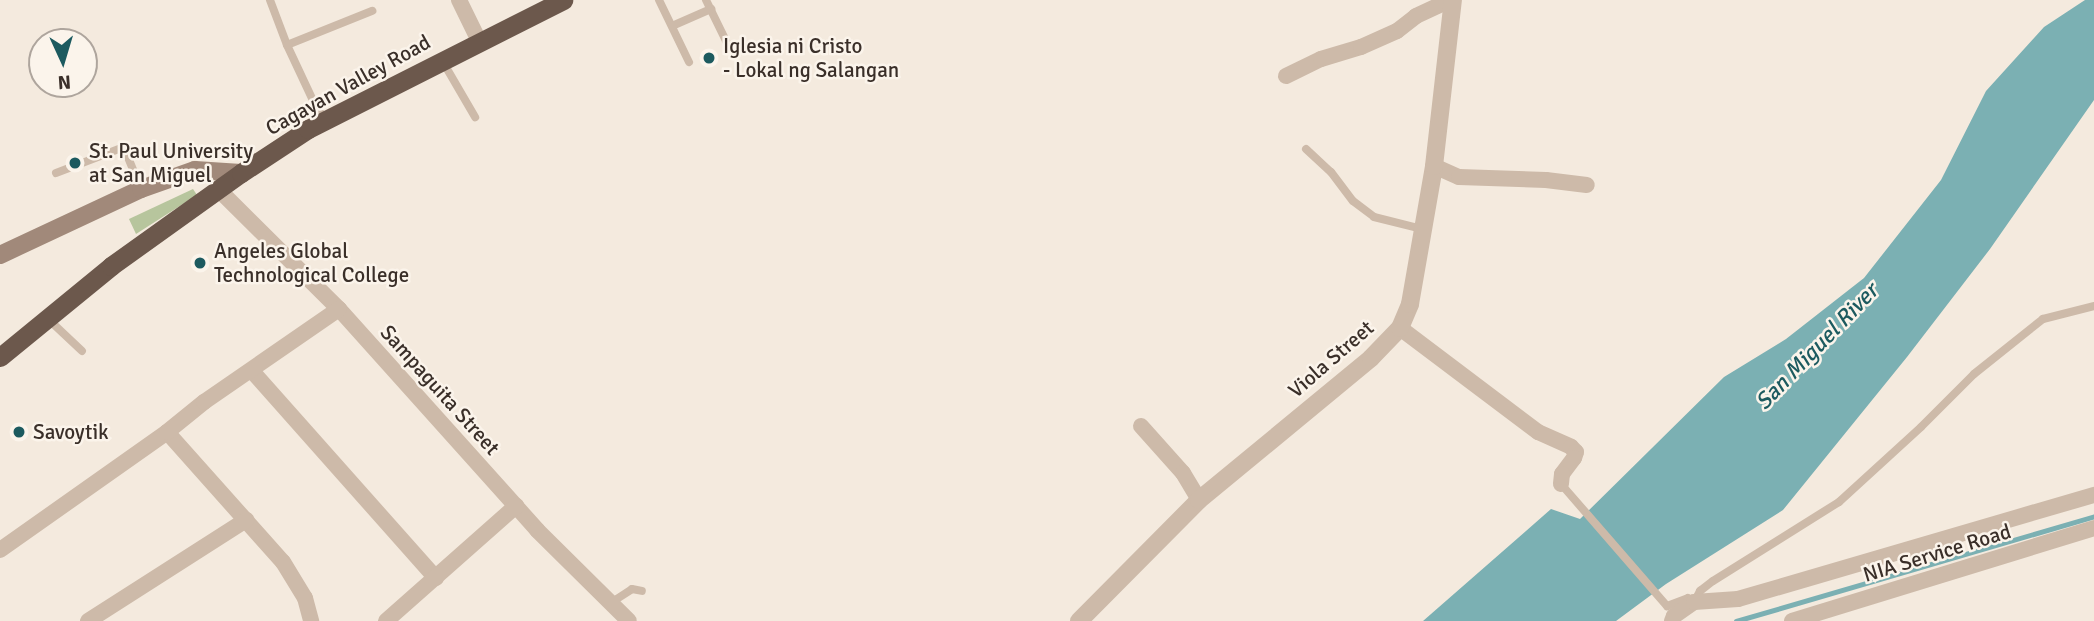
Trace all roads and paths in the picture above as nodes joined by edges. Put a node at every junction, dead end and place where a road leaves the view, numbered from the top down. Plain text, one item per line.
1 (270, 0) edge
2 (459, 0) edge
3 (563, 0) edge
4 (659, 0) edge
5 (706, 0) edge
6 (1452, 0) edge
7 (710, 9) junction
8 (372, 11) dead end
9 (672, 26) junction
10 (479, 41) junction
11 (287, 45) junction
12 (728, 45) dead end
13 (442, 60) junction
14 (689, 62) dead end
15 (1286, 76) dead end
16 (475, 117) dead end
17 (326, 119) junction
18 (1306, 149) dead end
19 (1434, 166) junction
20 (56, 173) dead end
21 (241, 173) junction
22 (1587, 185) dead end
23 (141, 189) junction
24 (218, 189) junction
25 (1422, 229) junction
26 (0, 255) edge
27 (2094, 306) edge
28 (339, 309) junction
29 (47, 318) junction
30 (1400, 328) junction
31 (82, 351) dead end
32 (0, 357) edge
33 (251, 371) junction
34 (1141, 426) dead end
35 (167, 432) junction
36 (1561, 484) joint
37 (2094, 495) edge
38 (1199, 500) junction
39 (516, 506) junction
40 (246, 520) junction
41 (2094, 528) edge
42 (0, 550) edge
43 (436, 578) junction
44 (642, 591) dead end
45 (1695, 602) junction
46 (1670, 613) edge
47 (617, 615) edge
48 (88, 621) edge
49 (311, 621) edge
50 (386, 621) edge
51 (1079, 621) edge
52 (1792, 621) edge

1 - 11 lane
2 - 10 street
3 - 10 highway, Cagayan Valley Road
4 - 9 lane
5 - 7 lane
6 - 15 street
6 - 19 street, Viola Street
7 - 9 lane
7 - 12 lane
8 - 11 lane
9 - 14 lane
10 - 13 highway, Cagayan Valley Road
11 - 17 lane
13 - 16 lane
13 - 17 highway, Cagayan Valley Road
17 - 21 highway, Cagayan Valley Road
18 - 25 lane
19 - 22 street
19 - 25 street, Viola Street
20 - 23 lane
21 - 23 main road
21 - 24 highway, Cagayan Valley Road
23 - 26 main road
24 - 28 street, Sampaguita Street
24 - 29 highway, Cagayan Valley Road
25 - 30 street, Viola Street
27 - 45 lane
28 - 33 street
28 - 39 street, Sampaguita Street
29 - 31 lane
29 - 32 highway, Cagayan Valley Road
30 - 36 street
30 - 38 street, Viola Street
33 - 35 street
33 - 43 street
34 - 38 street
35 - 40 street
35 - 42 street
36 - 46 lane
37 - 45 street
38 - 51 street, Viola Street
39 - 43 street
39 - 47 street, Sampaguita Street
40 - 48 street
40 - 49 street
41 - 52 street, NIA Service Road
43 - 50 street
44 - 47 lane
45 - 46 street

